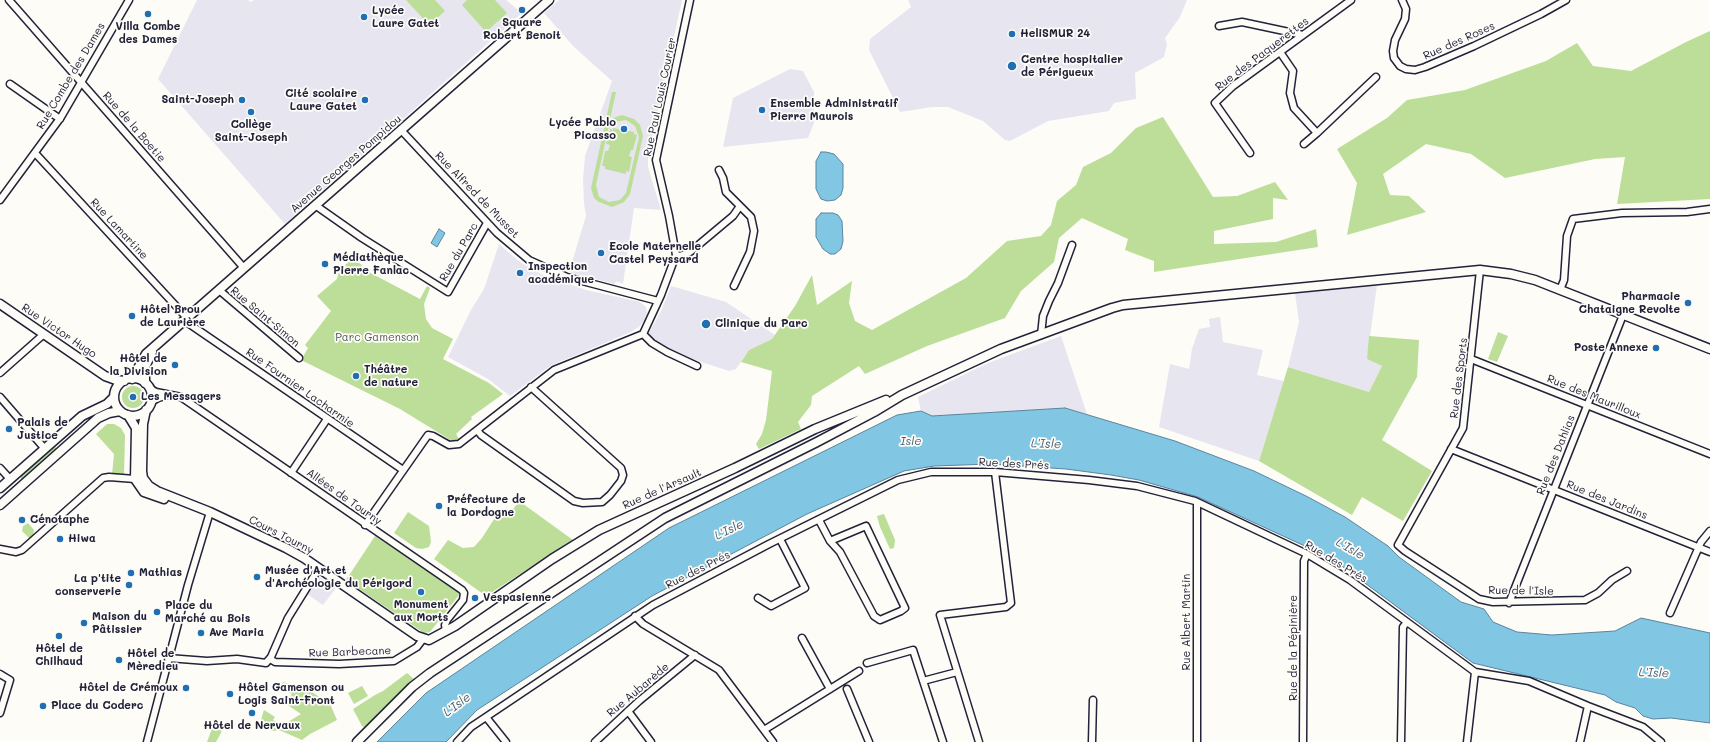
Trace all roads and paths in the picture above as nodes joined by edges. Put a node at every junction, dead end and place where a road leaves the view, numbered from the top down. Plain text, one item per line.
1 (9, 0) edge
2 (129, 0) edge
3 (549, 0) edge
4 (690, 0) edge
5 (1351, 0) edge
6 (1566, 0) edge
7 (1405, 1) edge
8 (1219, 26) dead end
9 (1303, 35) junction
10 (1280, 52) junction
11 (1376, 77) dead end
12 (81, 82) junction
13 (10, 84) dead end
14 (60, 119) junction
15 (401, 130) junction
16 (1317, 133) junction
17 (1304, 144) dead end
18 (35, 153) junction
19 (1250, 153) dead end
20 (719, 170) dead end
21 (0, 200) edge
22 (316, 205) junction
23 (740, 206) junction
24 (1710, 209) edge
25 (487, 223) junction
26 (1072, 245) dead end
27 (676, 256) junction
28 (244, 268) junction
29 (1480, 270) junction
30 (734, 286) dead end
31 (219, 290) junction
32 (1560, 290) junction
33 (658, 301) junction
34 (0, 304) edge
35 (1623, 315) junction
36 (186, 320) junction
37 (44, 334) junction
38 (643, 334) junction
39 (1041, 335) junction
40 (158, 344) junction
41 (1710, 350) edge
42 (299, 358) dead end
43 (1471, 359) junction
44 (697, 366) dead end
45 (0, 373) edge
46 (105, 376) junction
47 (128, 380) junction
48 (147, 386) junction
49 (531, 387) junction
50 (115, 394) junction
51 (175, 395) junction
52 (902, 395) junction
53 (0, 397) edge
54 (151, 402) junction
55 (1587, 405) junction
56 (146, 410) junction
57 (120, 411) junction
58 (128, 415) junction
59 (327, 419) junction
60 (825, 424) junction
61 (815, 429) junction
62 (477, 430) junction
63 (838, 430) junction
64 (827, 436) junction
65 (45, 449) junction
66 (1451, 449) junction
67 (1710, 454) edge
68 (0, 468) edge
69 (403, 470) junction
70 (995, 472) junction
71 (291, 473) junction
72 (10, 479) junction
73 (135, 479) junction
74 (0, 488) edge
75 (1554, 489) junction
76 (1197, 502) junction
77 (0, 505) edge
78 (206, 510) junction
79 (819, 520) junction
80 (365, 525) junction
81 (1710, 531) edge
82 (780, 539) junction
83 (830, 541) junction
84 (1398, 544) joint
85 (1698, 547) junction
86 (0, 549) edge
87 (1710, 552) edge
88 (1307, 554) junction
89 (319, 568) junction
90 (1627, 571) dead end
91 (758, 598) dead end
92 (1509, 603) junction
93 (1670, 613) dead end
94 (635, 616) junction
95 (1407, 622) junction
96 (446, 630) junction
97 (802, 638) dead end
98 (423, 639) junction
99 (695, 655) junction
100 (168, 658) junction
101 (268, 661) junction
102 (867, 663) dead end
103 (859, 671) dead end
104 (957, 672) junction
105 (1475, 672) junction
106 (0, 674) edge
107 (923, 681) junction
108 (830, 689) junction
109 (847, 689) dead end
110 (1092, 700) dead end
111 (1588, 706) junction
112 (628, 711) junction
113 (0, 713) edge
114 (486, 717) junction
115 (764, 730) junction
116 (147, 742) edge
117 (357, 742) edge
118 (457, 742) edge
119 (506, 742) edge
120 (595, 742) edge
121 (651, 742) edge
122 (773, 742) edge
123 (869, 742) edge
124 (943, 742) edge
125 (979, 742) edge
126 (1092, 742) edge
127 (1197, 742) edge
128 (1303, 742) edge
129 (1401, 742) edge
130 (1467, 742) edge
131 (1580, 742) edge
132 (1661, 742) edge

1 - 12 street, Rue de la Boetie
2 - 12 street, Rue Combe des Dames
3 - 15 main road, Avenue Georges Pompidou
4 - 27 street, Rue Paul Louis Courier
5 - 9 street, Rue des Paquerettes
6 - 7 street, Rue des Roses
8 - 9 street
9 - 10 street, Rue des Paquerettes
10 - 16 street
10 - 19 street, Rue des Paquerettes
11 - 16 street
12 - 14 street, Rue Combe des Dames
12 - 28 street, Rue de la Boetie
13 - 14 street
14 - 18 street, Rue Combe des Dames
15 - 22 main road, Avenue Georges Pompidou
15 - 25 street, Rue Alfred de Musset
16 - 17 street
18 - 21 street, Rue Combe des Dames
18 - 36 street, Rue Lamartine
20 - 23 street
22 - 25 street, Rue du Parc
22 - 28 main road, Avenue Georges Pompidou
23 - 27 street
23 - 30 street
24 - 32 street
25 - 33 street, Rue Alfred de Musset
26 - 39 street
27 - 33 street
28 - 31 main road, Avenue Georges Pompidou
29 - 32 main road
29 - 39 main road
29 - 43 street, Rue des Sports
31 - 36 main road, Avenue Georges Pompidou
31 - 42 street, Rue Saint-Simon
32 - 35 main road
33 - 38 street
34 - 37 main road, Rue Victor Hugo
35 - 41 main road
35 - 55 street, Rue des Dahlias
36 - 40 main road, Avenue Georges Pompidou
36 - 59 street, Rue Fournier Lacharmie
37 - 45 street
37 - 46 main road, Rue Victor Hugo
38 - 44 street
38 - 49 street
39 - 52 main road
40 - 47 main road, Avenue Georges Pompidou
40 - 48 main road, Avenue Georges Pompidou
43 - 55 street, Rue des Maurilloux
43 - 66 street, Rue des Sports
46 - 47 main road, Rue Victor Hugo
46 - 50 main road, Rue Victor Hugo
47 - 48 main road
47 - 50 main road
48 - 51 street, Allées de Tourny
48 - 54 main road
49 - 62 street
49 - 62 street
50 - 57 main road
50 - 65 main road
51 - 54 street
51 - 71 street, Allées de Tourny
52 - 60 main road, Rue de l'Arsault
52 - 63 main road
53 - 65 street
54 - 56 main road
55 - 67 street, Rue des Maurilloux
55 - 75 street, Rue des Dahlias
56 - 58 main road
56 - 78 main road, Cours Tourny
57 - 58 main road
57 - 77 main road
58 - 73 main road
59 - 69 street, Rue Fournier Lacharmie
59 - 71 street
60 - 61 main road, Rue de l'Arsault
60 - 63 main road
61 - 64 main road
61 - 96 main road, Rue de l'Arsault
62 - 69 street
63 - 64 main road
64 - 117 main road
65 - 72 main road
66 - 75 street, Rue des Jardins
66 - 84 street, Rue des Sports
68 - 72 street
69 - 80 street
70 - 76 street, Rue des Prés
70 - 79 street, Rue des Prés
70 - 104 street
71 - 80 street, Allées de Tourny
72 - 74 main road
73 - 78 main road, Cours Tourny
73 - 86 street
75 - 85 street, Rue des Jardins
75 - 92 street, Rue des Dahlias
76 - 88 street, Rue des Prés
76 - 127 street, Rue Albert Martin
78 - 89 main road, Cours Tourny
78 - 100 street
79 - 82 street, Rue des Prés
79 - 83 street
80 - 96 street, Allées de Tourny
81 - 85 street
82 - 91 street
82 - 94 street, Rue des Prés
83 - 83 street
84 - 92 street, Rue de l'Isle
85 - 87 street, Rue des Jardins
85 - 93 street
88 - 95 street, Rue des Prés
88 - 128 street, Rue de la Pépinière
89 - 98 main road, Cours Tourny
89 - 101 street
90 - 92 street, Rue de l'Isle
94 - 99 street
94 - 114 street, Rue des Prés
95 - 105 street, Rue des Prés
95 - 129 street
96 - 98 main road
97 - 108 street
98 - 101 street, Rue Barbecane
99 - 112 street, Rue Aubarède
99 - 115 street
100 - 101 street, Rue Barbecane
100 - 116 street
102 - 107 street
103 - 108 street
104 - 107 street
104 - 125 street
105 - 111 street, Rue des Prés
105 - 130 street
106 - 113 street
107 - 124 street
108 - 115 street
109 - 123 street
110 - 126 street
111 - 131 street
111 - 132 street, Rue des Prés
112 - 120 street, Rue Aubarède
112 - 121 street
114 - 118 street, Rue des Prés
114 - 119 street
115 - 122 street

